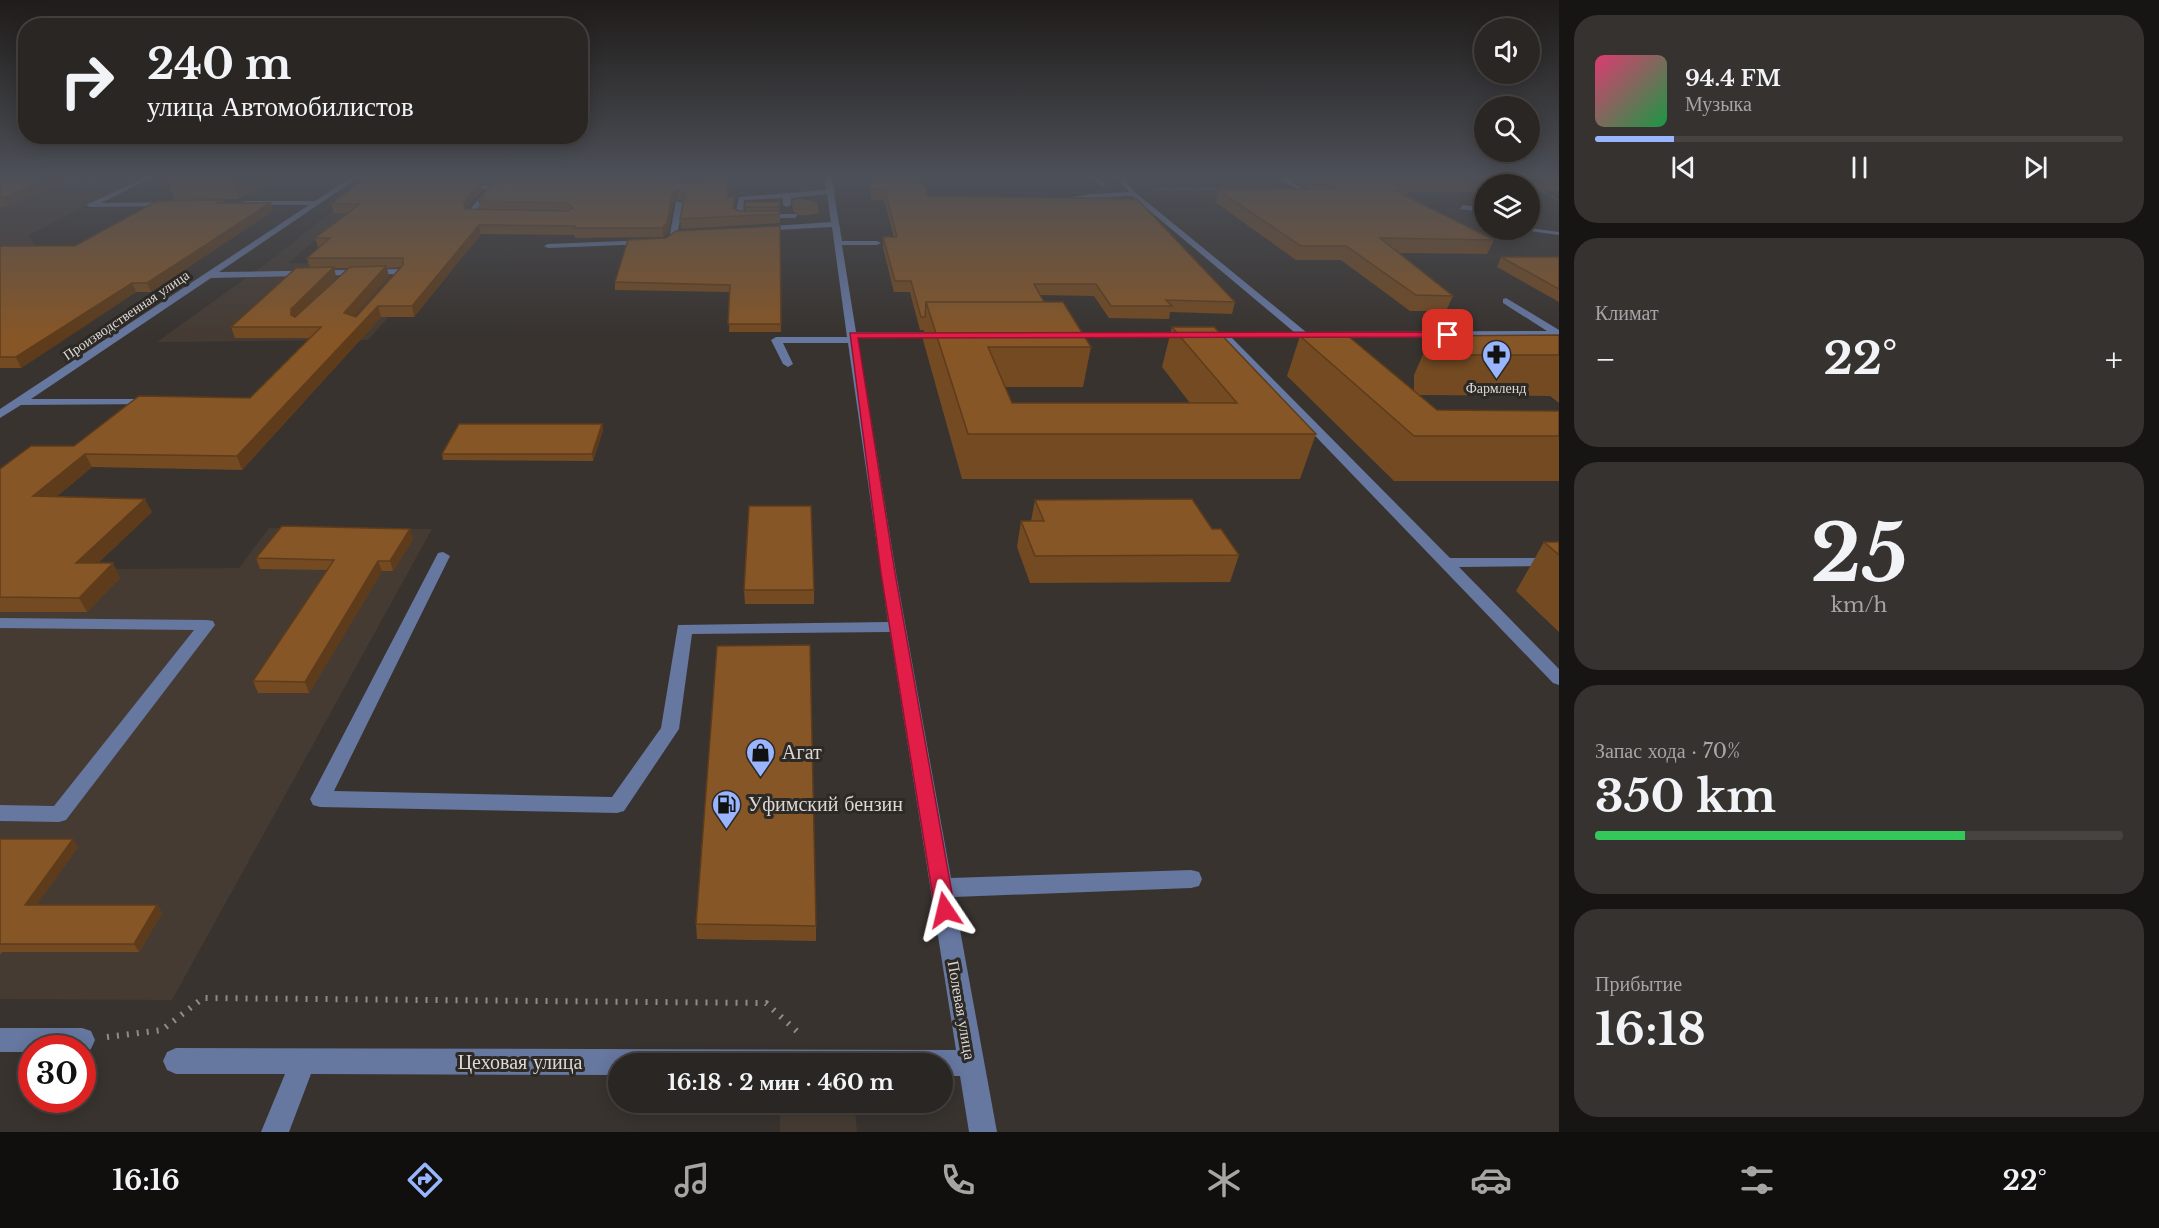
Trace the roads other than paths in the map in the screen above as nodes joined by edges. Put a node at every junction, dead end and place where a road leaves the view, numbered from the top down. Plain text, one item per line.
1 (278, 230) edge
2 (675, 230) edge
3 (836, 230) edge
4 (1177, 230) edge
5 (708, 232) edge
6 (1540, 232) edge
7 (674, 234) junction
8 (1556, 234) dead end
9 (654, 241) edge
10 (666, 241) edge
11 (839, 243) junction
12 (877, 243) dead end
13 (548, 246) dead end
14 (350, 272) junction
15 (296, 273) junction
16 (210, 275) junction
17 (341, 281) edge
18 (280, 287) edge
19 (386, 289) edge
20 (1506, 301) dead end
21 (1512, 334) junction
22 (1559, 334) edge
23 (949, 335) edge
24 (1057, 335) edge
25 (1224, 335) junction
26 (1304, 335) junction
27 (854, 338) junction
28 (1531, 346) edge
29 (788, 364) dead end
30 (19, 402) junction
31 (163, 402) edge
32 (0, 414) edge
33 (443, 556) dead end
34 (1559, 562) edge
35 (1447, 563) junction
36 (0, 623) edge
37 (897, 627) junction
38 (1559, 679) edge
39 (0, 813) edge
40 (1191, 879) dead end
41 (941, 888) junction
42 (0, 1040) edge
43 (18, 1040) edge
44 (176, 1061) dead end
45 (303, 1062) junction
46 (608, 1062) edge
47 (953, 1063) edge
48 (971, 1063) junction
49 (275, 1132) edge
50 (983, 1132) edge

1 - 16 street, Производственная улица
2 - 7 street
3 - 11 street, Полевая улица
4 - 26 street
5 - 7 street
6 - 8 street
7 - 10 street
9 - 13 street
11 - 12 street
11 - 27 street, Полевая улица
14 - 15 street
14 - 17 street
14 - 19 street
15 - 16 street
15 - 18 street
16 - 30 street, Производственная улица
20 - 22 street
21 - 22 street
21 - 26 street
21 - 28 street
23 - 27 street
24 - 25 street
25 - 26 street
25 - 35 street
27 - 29 street
27 - 37 street, Полевая улица
30 - 31 street
30 - 32 street, Производственная улица
33 - 37 street
34 - 35 street
35 - 38 street
36 - 39 street
37 - 41 street, Полевая улица
40 - 41 street
41 - 48 street, Полевая улица
42 - 43 street
44 - 45 street, Цеховая улица
45 - 46 street, Цеховая улица
45 - 49 street
47 - 48 street, Цеховая улица
48 - 50 street, Полевая улица

